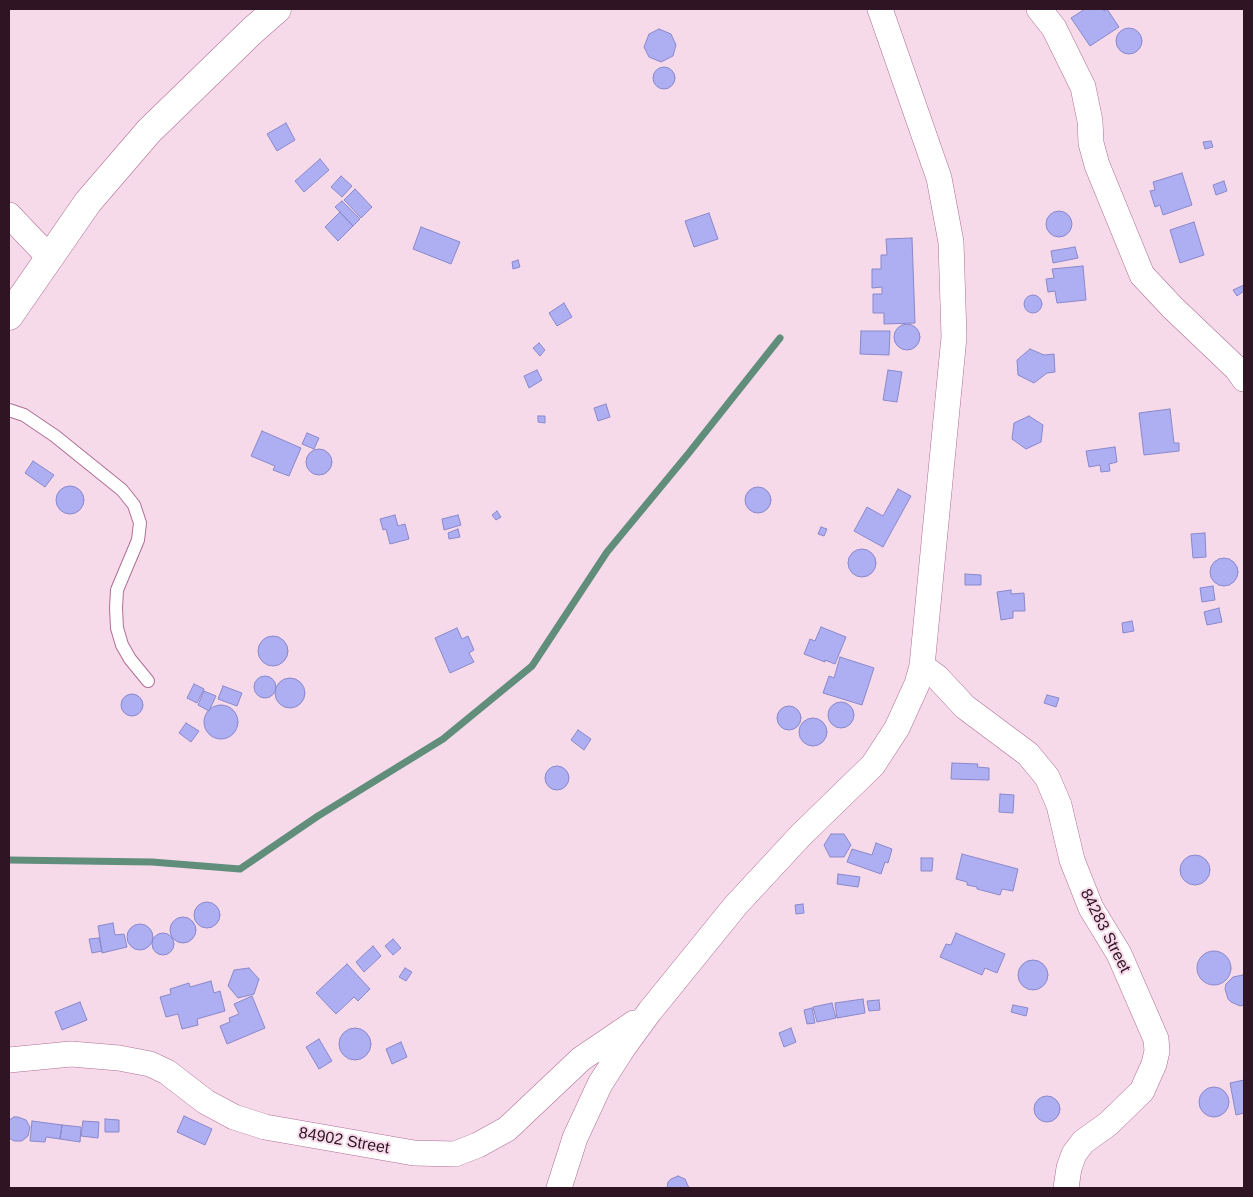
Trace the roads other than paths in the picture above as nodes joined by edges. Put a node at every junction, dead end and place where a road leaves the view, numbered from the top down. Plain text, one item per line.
1 (277, 9) edge
2 (880, 9) edge
3 (1039, 9) edge
4 (9, 215) edge
5 (49, 257) junction
6 (9, 316) edge
7 (1244, 379) edge
8 (9, 410) edge
9 (922, 666) junction
10 (148, 680) dead end
11 (650, 1011) junction
12 (9, 1060) edge
13 (559, 1188) edge
14 (1066, 1188) edge

1 - 5 street
2 - 9 street
3 - 7 street
4 - 5 street
5 - 6 street
8 - 10 lane
9 - 11 street
9 - 14 street, 84283 Street
11 - 12 street, 84902 Street
11 - 13 street

